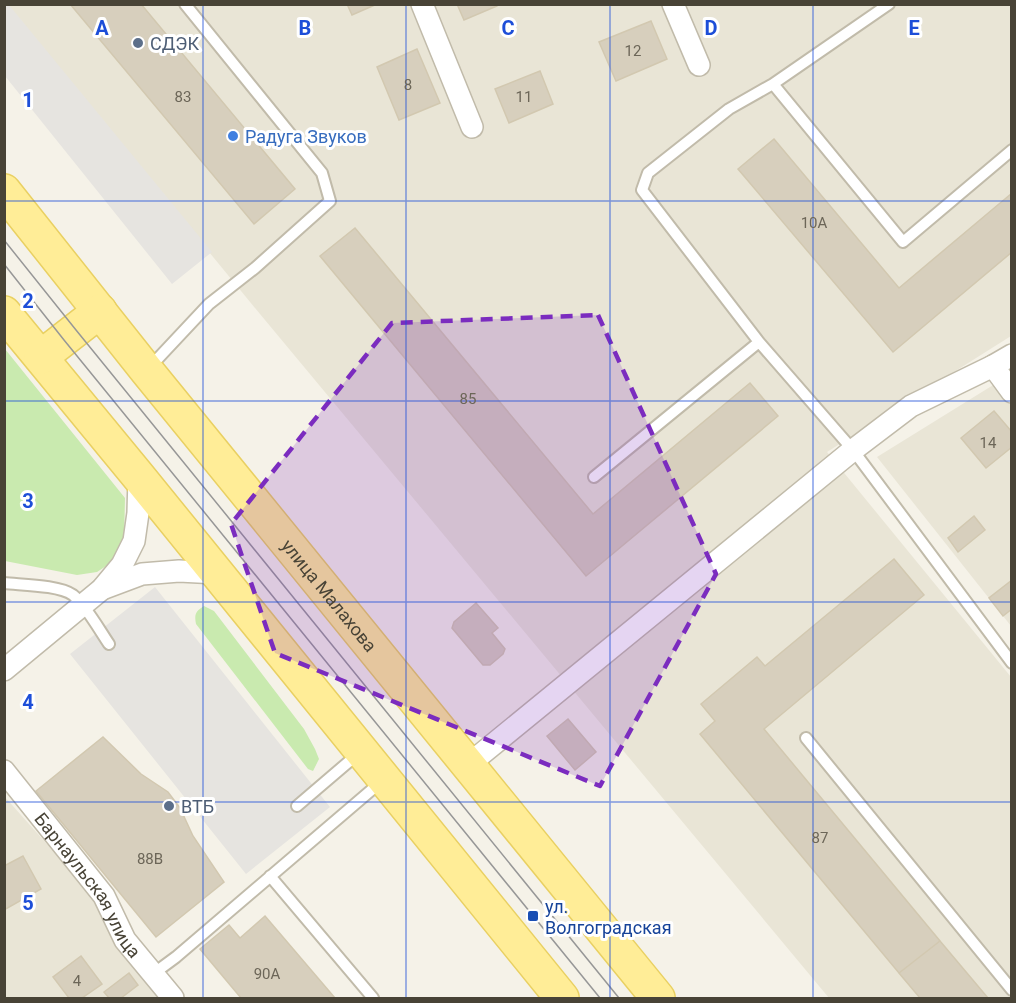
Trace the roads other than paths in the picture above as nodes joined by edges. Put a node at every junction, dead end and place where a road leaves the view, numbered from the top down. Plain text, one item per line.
1 (185, 4) edge
2 (423, 4) edge
3 (673, 4) edge
4 (890, 4) edge
5 (699, 65) dead end
6 (773, 84) junction
7 (472, 127) dead end
8 (1011, 150) edge
9 (4, 190) edge
10 (100, 311) junction
11 (4, 313) edge
12 (759, 342) junction
13 (1011, 355) edge
14 (41, 357) junction
15 (993, 366) junction
16 (147, 371) junction
17 (1011, 392) edge
18 (853, 450) junction
19 (139, 477) junction
20 (594, 477) dead end
21 (217, 573) junction
22 (4, 583) edge
23 (102, 589) junction
24 (83, 606) junction
25 (109, 644) dead end
26 (1011, 663) edge
27 (4, 670) edge
28 (806, 738) dead end
29 (362, 751) junction
30 (468, 765) junction
31 (4, 771) edge
32 (384, 779) junction
33 (297, 806) dead end
34 (270, 876) junction
35 (153, 974) junction
36 (1011, 990) edge
37 (173, 999) edge
38 (373, 999) edge
39 (562, 999) edge
40 (658, 999) edge

1 - 16 lane
2 - 7 street
3 - 5 street
4 - 6 lane
6 - 8 lane
6 - 12 lane
9 - 10 main road, улица Малахова
10 - 14 main road
10 - 16 main road, улица Малахова
11 - 14 main road
12 - 18 lane
12 - 20 lane
13 - 15 street
14 - 19 main road
15 - 17 street
15 - 18 street
16 - 30 main road, улица Малахова
18 - 26 lane
18 - 30 street
19 - 21 main road
19 - 23 street
21 - 23 street
21 - 29 main road
22 - 24 lane
23 - 24 street
24 - 25 lane
24 - 27 street
28 - 36 lane
29 - 32 main road
29 - 33 lane
30 - 40 main road, улица Малахова
31 - 35 street, Барнаульская улица
32 - 34 lane
32 - 39 main road
34 - 35 lane
34 - 38 lane
35 - 37 street, Барнаульская улица

